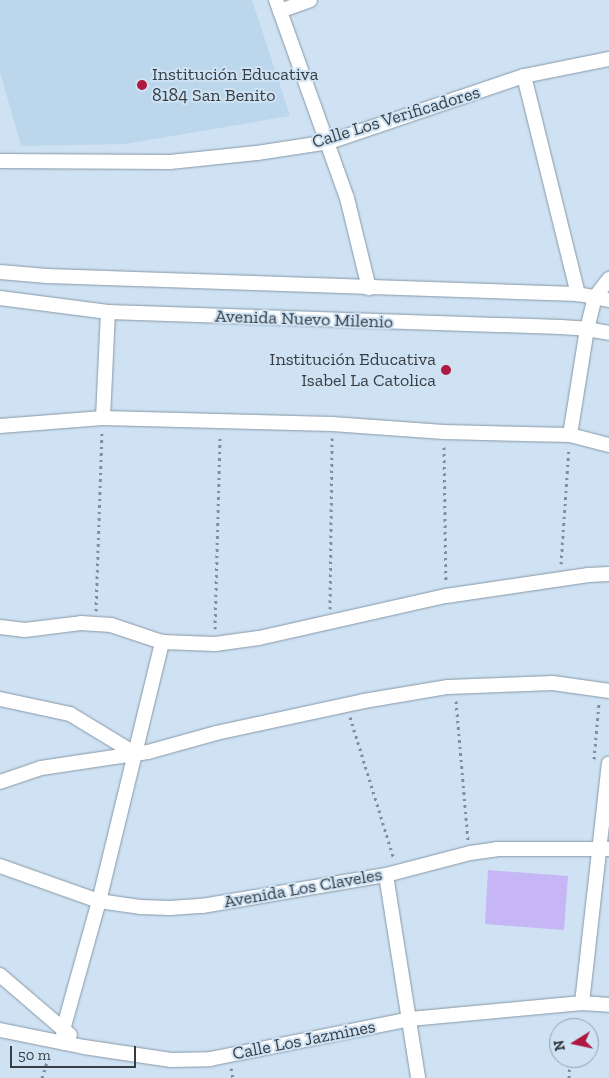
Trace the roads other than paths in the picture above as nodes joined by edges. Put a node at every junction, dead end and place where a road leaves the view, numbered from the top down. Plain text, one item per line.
1 (310, 0) edge
2 (278, 6) edge
3 (609, 59) edge
4 (524, 76) junction
5 (329, 142) junction
6 (0, 161) edge
7 (0, 272) edge
8 (609, 279) edge
9 (369, 288) junction
10 (578, 294) junction
11 (595, 297) junction
12 (0, 298) edge
13 (609, 300) edge
14 (108, 312) junction
15 (587, 328) junction
16 (609, 333) edge
17 (103, 418) junction
18 (0, 426) edge
19 (570, 434) junction
20 (609, 445) edge
21 (609, 574) edge
22 (0, 627) edge
23 (162, 642) junction
24 (609, 691) edge
25 (0, 699) edge
26 (136, 754) junction
27 (609, 764) edge
28 (0, 782) edge
29 (604, 848) edge
30 (0, 866) edge
31 (392, 873) junction
32 (99, 901) junction
33 (0, 975) edge
34 (582, 1003) junction
35 (609, 1005) edge
36 (410, 1019) junction
37 (0, 1030) edge
38 (60, 1038) junction
39 (418, 1078) edge

1 - 2 street
2 - 5 street
3 - 4 street, Calle Los Verificadores
4 - 5 street, Calle Los Verificadores
4 - 10 street
5 - 6 street, Calle Los Verificadores
5 - 9 street
7 - 9 street, Avenida Nuevo Milenio
8 - 11 street
9 - 10 street, Avenida Nuevo Milenio
10 - 11 street, Avenida Nuevo Milenio
11 - 13 street, Avenida Nuevo Milenio
11 - 15 street
12 - 14 street, Avenida Nuevo Milenio
14 - 15 street, Avenida Nuevo Milenio
14 - 17 street
15 - 16 street, Avenida Nuevo Milenio
15 - 19 street
17 - 18 street
17 - 19 street
19 - 20 street
21 - 23 street
22 - 23 street
23 - 26 street
24 - 26 street
25 - 26 street
26 - 28 street
26 - 32 street
27 - 29 street
29 - 31 street, Avenida Los Claveles
29 - 34 street
30 - 32 street, Avenida Los Claveles
31 - 32 street, Avenida Los Claveles
31 - 36 street
32 - 38 street
33 - 38 street
34 - 35 street, Calle Los Jazmines
34 - 36 street, Calle Los Jazmines
36 - 38 street, Calle Los Jazmines
36 - 39 street
37 - 38 street, Calle Los Jazmines

